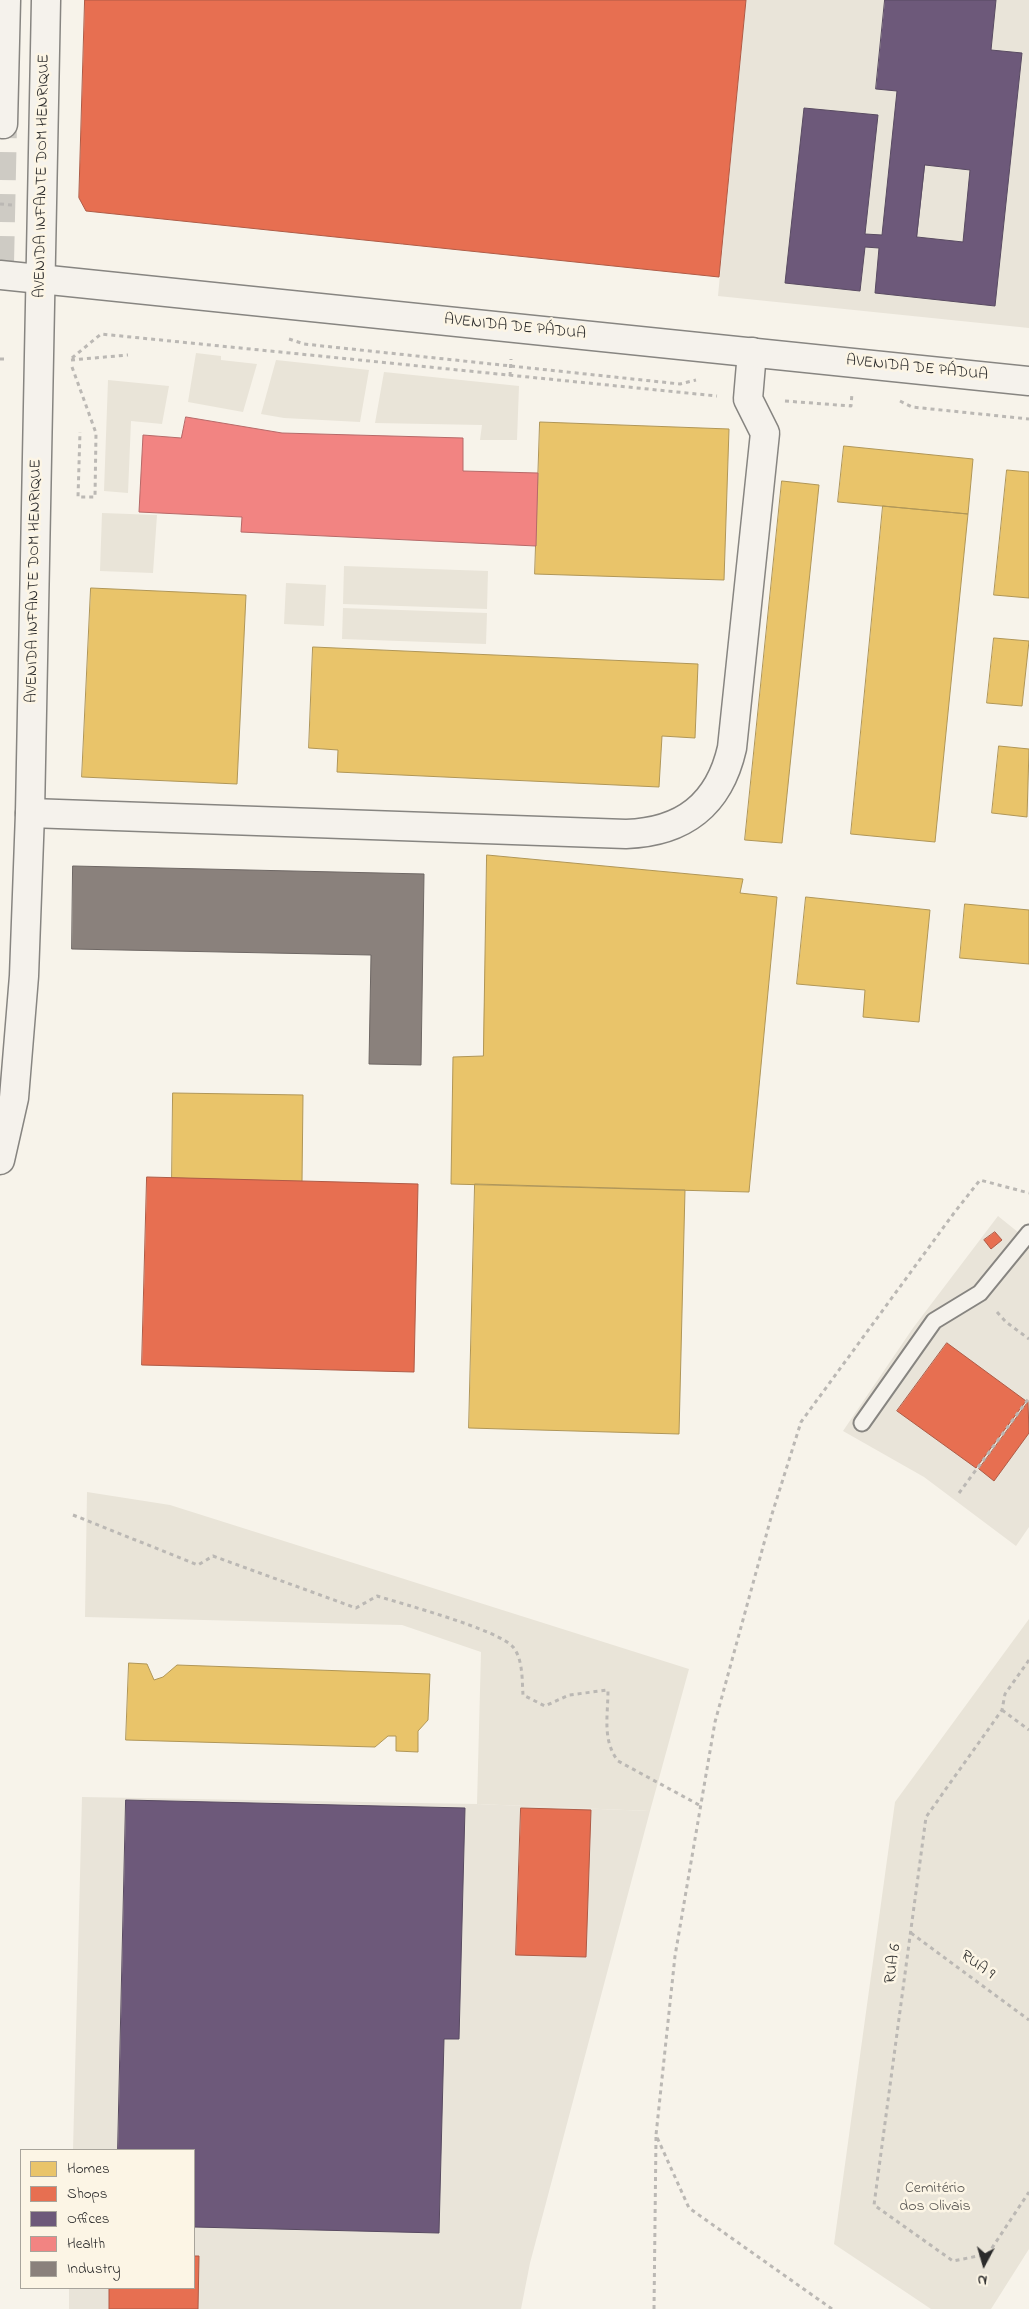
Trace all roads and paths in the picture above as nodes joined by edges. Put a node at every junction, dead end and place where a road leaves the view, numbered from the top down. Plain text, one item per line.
1 (6, 0) edge
2 (46, 0) edge
3 (3, 124) dead end
4 (0, 275) edge
5 (41, 279) junction
6 (752, 352) junction
7 (128, 356) dead end
8 (69, 360) junction
9 (855, 363) junction
10 (1029, 381) edge
11 (748, 399) junction
12 (80, 432) dead end
13 (30, 813) junction
14 (0, 1160) edge
15 (1029, 1194) edge
16 (1029, 1233) edge
17 (980, 1293) junction
18 (1029, 1339) edge
19 (1029, 1398) edge
20 (862, 1422) dead end
21 (959, 1493) dead end
22 (73, 1515) dead end
23 (1029, 1660) edge
24 (1002, 1710) junction
25 (1029, 1730) edge
26 (701, 1806) junction
27 (911, 1933) junction
28 (1029, 2020) edge
29 (656, 2134) junction
30 (1029, 2192) edge
31 (654, 2309) edge
32 (832, 2309) edge

1 - 3 main road
2 - 5 main road, AVENIDA INFANTE DOM HENRIQUE
4 - 5 main road, AVENIDA DE PÁDUA
5 - 6 main road, AVENIDA DE PÁDUA
5 - 13 main road, AVENIDA INFANTE DOM HENRIQUE
6 - 9 main road, AVENIDA DE PÁDUA
6 - 11 main road
7 - 8 path
8 - 11 path
8 - 12 path
9 - 10 main road, AVENIDA DE PÁDUA
9 - 11 path
11 - 13 main road
13 - 14 main road, AVENIDA INFANTE DOM HENRIQUE
15 - 26 path
16 - 17 lane
17 - 18 path
17 - 20 lane
19 - 21 path
22 - 26 path
23 - 24 path, RUA 6
24 - 25 path
24 - 27 path, RUA 6
26 - 29 path
27 - 28 path, RUA 9
27 - 30 path, RUA 6
29 - 31 path
29 - 32 path

